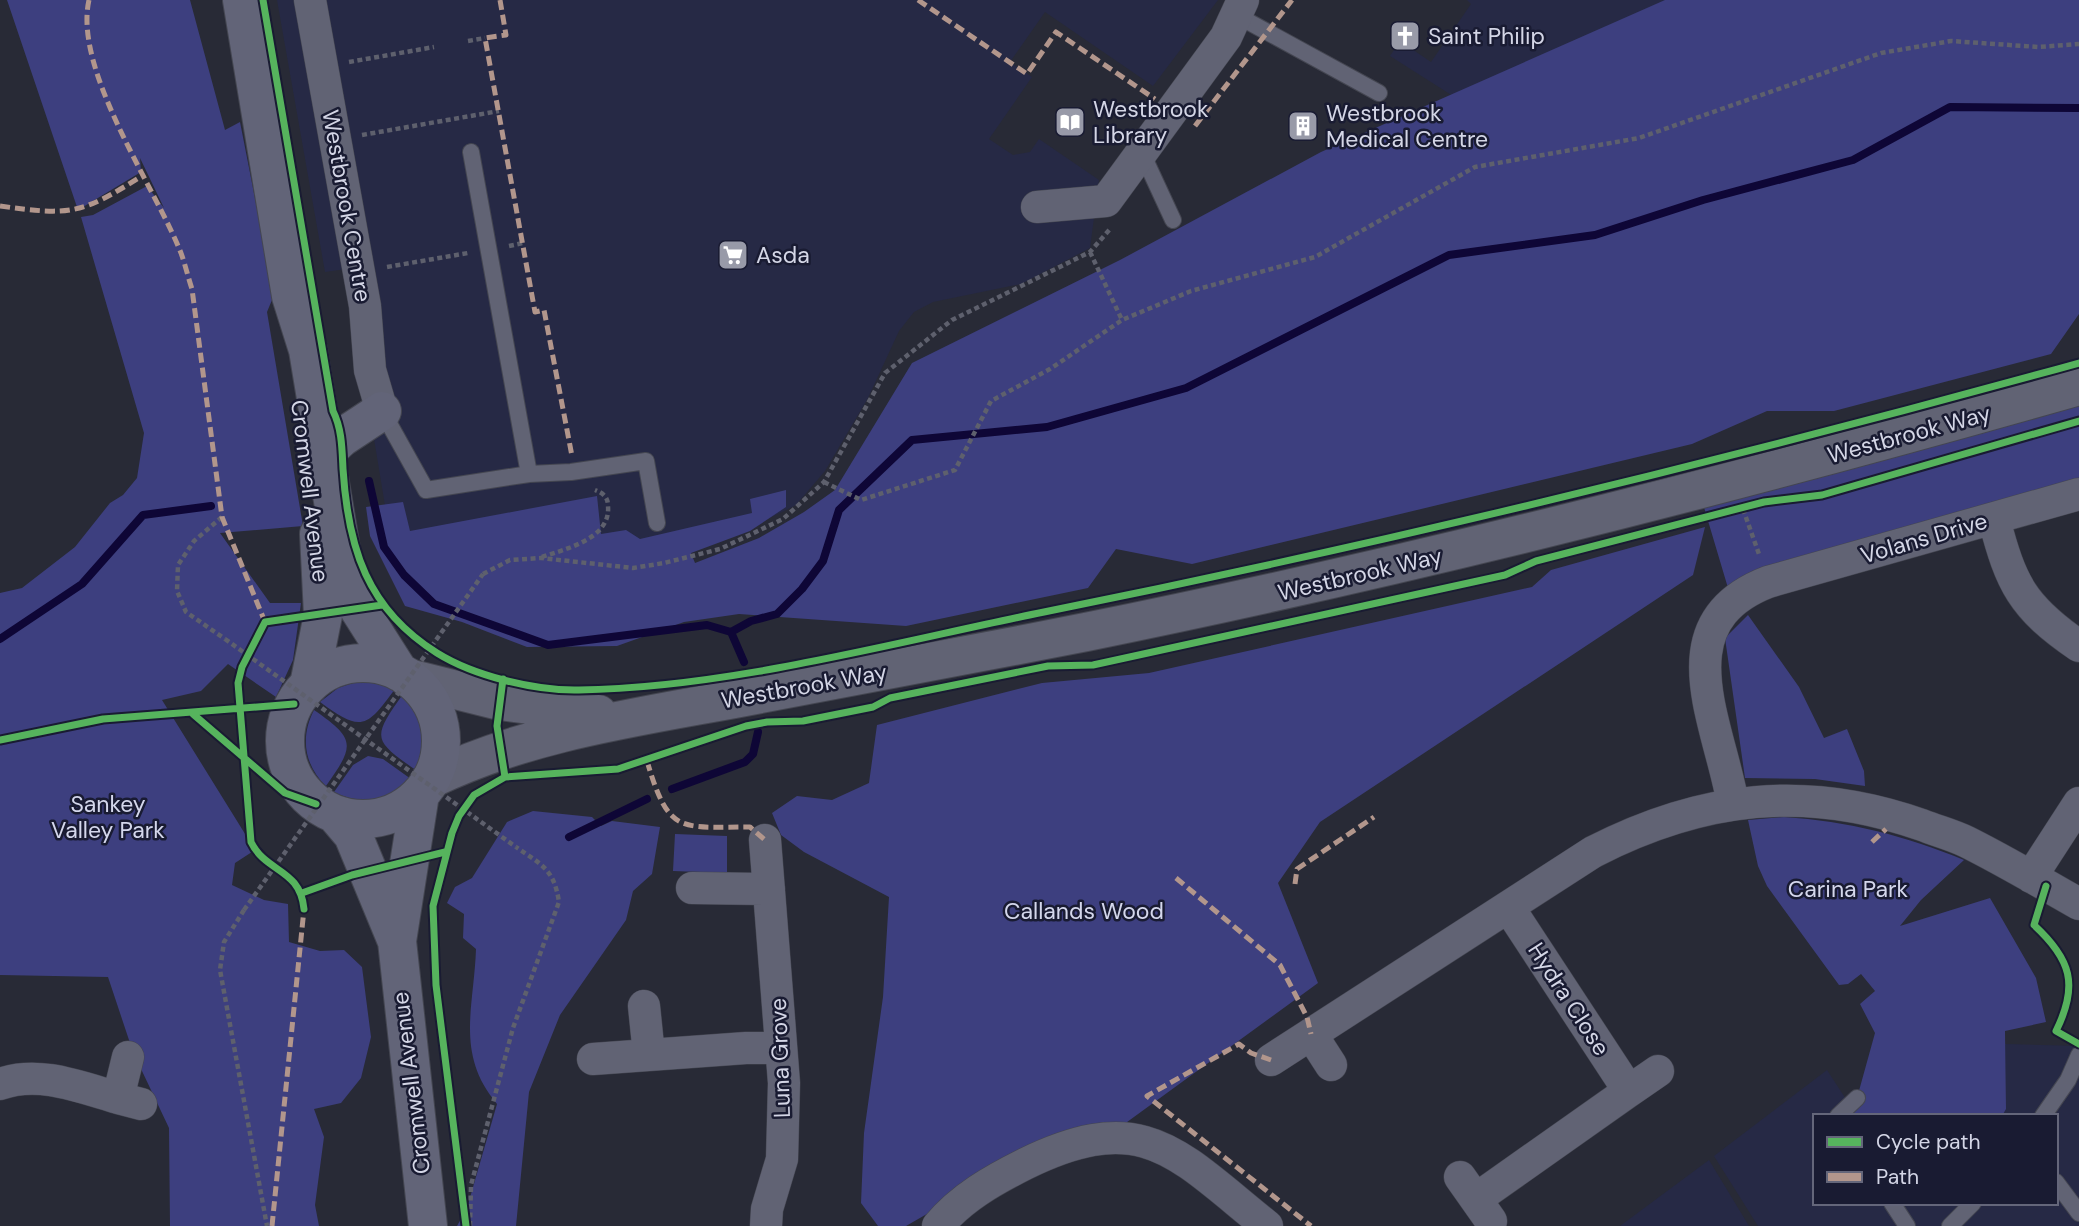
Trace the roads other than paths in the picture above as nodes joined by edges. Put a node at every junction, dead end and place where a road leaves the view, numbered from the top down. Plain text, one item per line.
1 (232, 0) edge
2 (310, 0) edge
3 (1240, 8) edge
4 (244, 18) edge
5 (1379, 93) dead end
6 (471, 152) dead end
7 (1142, 153) junction
8 (1037, 207) dead end
9 (1173, 220) dead end
10 (291, 296) junction
11 (2079, 386) edge
12 (382, 411) junction
13 (326, 453) junction
14 (528, 474) junction
15 (2079, 494) edge
16 (1994, 519) junction
17 (657, 523) dead end
18 (2079, 646) edge
19 (404, 675) junction
20 (309, 685) junction
21 (630, 716) junction
22 (426, 787) junction
23 (2079, 803) edge
24 (1733, 804) junction
25 (319, 806) junction
26 (765, 840) dead end
27 (2031, 877) junction
28 (692, 888) dead end
29 (769, 888) junction
30 (2079, 904) edge
31 (1509, 908) junction
32 (397, 941) junction
33 (644, 1006) dead end
34 (1311, 1034) junction
35 (781, 1048) junction
36 (649, 1055) junction
37 (2079, 1055) edge
38 (128, 1057) dead end
39 (593, 1059) dead end
40 (1271, 1060) dead end
41 (1331, 1065) dead end
42 (1658, 1071) dead end
43 (2073, 1083) edge
44 (0, 1084) edge
45 (1629, 1091) junction
46 (1857, 1098) dead end
47 (1840, 1114) edge
48 (2045, 1114) edge
49 (2058, 1185) edge
50 (1476, 1199) dead end
51 (1893, 1205) edge
52 (1971, 1205) edge
53 (2079, 1213) edge
54 (428, 1226) edge
55 (766, 1226) edge
56 (938, 1226) edge
57 (1267, 1226) edge
58 (1907, 1226) edge
59 (1950, 1226) edge

1 - 4 main road, Cromwell Avenue
2 - 12 street, Westbrook Centre
3 - 5 lane
3 - 7 street
4 - 10 main road, Cromwell Avenue
6 - 14 lane
7 - 8 street
7 - 9 lane
10 - 13 main road, Cromwell Avenue
10 - 20 main road, Cromwell Avenue
11 - 21 street, Westbrook Way
12 - 13 main road
12 - 14 lane
13 - 19 main road, Cromwell Avenue
14 - 17 lane
15 - 16 street, Volans Drive
16 - 18 street
16 - 24 street, Volans Drive
19 - 20 main road
19 - 21 street, Westbrook Way
19 - 22 main road
20 - 25 main road
21 - 22 street, Westbrook Way
22 - 25 main road
22 - 32 main road, Cromwell Avenue
23 - 27 street
24 - 27 street
24 - 31 street
25 - 32 main road, Cromwell Avenue
26 - 29 street, Luna Grove
27 - 30 street
28 - 29 street
29 - 35 street, Luna Grove
31 - 34 street
31 - 45 street, Hydra Close
32 - 54 main road, Cromwell Avenue
33 - 36 street
34 - 40 street
34 - 41 street
35 - 36 street
35 - 55 street, Luna Grove
36 - 39 street
37 - 43 lane
38 - 44 street
42 - 45 street
43 - 48 lane
45 - 50 street
46 - 47 lane
49 - 53 lane
51 - 58 lane
52 - 59 lane
56 - 57 street

